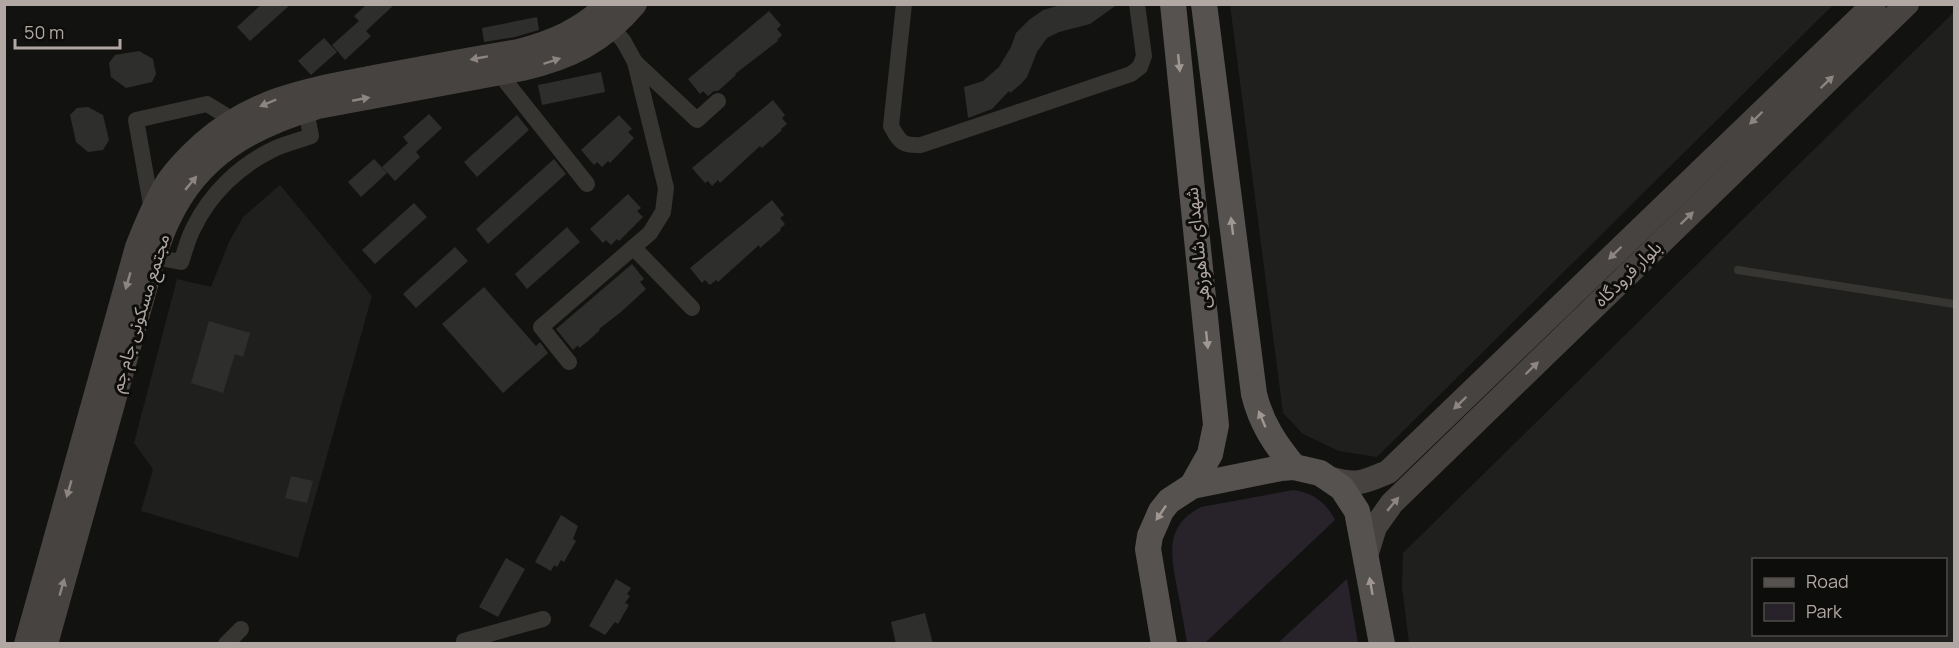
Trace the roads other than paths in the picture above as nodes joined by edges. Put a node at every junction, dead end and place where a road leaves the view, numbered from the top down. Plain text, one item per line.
1 (635, 4) edge
2 (904, 4) edge
3 (1137, 4) edge
4 (1173, 4) edge
5 (1204, 4) edge
6 (1874, 4) edge
7 (1907, 4) edge
8 (610, 16) edge
9 (635, 62) junction
10 (499, 74) junction
11 (305, 101) junction
12 (718, 101) dead end
13 (233, 120) junction
14 (587, 184) dead end
15 (160, 214) junction
16 (634, 248) junction
17 (145, 254) junction
18 (1738, 270) dead end
19 (1954, 304) edge
20 (692, 308) dead end
21 (569, 362) dead end
22 (1294, 467) junction
23 (1332, 479) junction
24 (1192, 486) junction
25 (1366, 555) junction
26 (543, 619) dead end
27 (242, 629) dead end
28 (39, 633) edge
29 (1161, 639) edge
30 (226, 644) edge
31 (464, 644) edge
32 (1382, 644) edge

1 - 8 main road, مجتمع مسکونی جام جم
2 - 3 street
4 -> 24 main road, شهدای شاهوزهی
22 -> 5 main road, شهدای شاهوزهی
6 -> 23 main road, بلوار فرودگاه
25 -> 7 main road, بلوار فرودگاه
8 - 9 street
10 -> 8 main road, مجتمع مسکونی جام جم
8 -> 11 main road, مجتمع مسکونی جام جم
9 - 12 street
9 - 16 street
11 -> 10 main road, مجتمع مسکونی جام جم
10 - 14 street
11 -> 13 main road, مجتمع مسکونی جام جم
15 -> 11 main road, مجتمع مسکونی جام جم
11 - 17 street
13 - 15 main road, مجتمع مسکونی جام جم
13 - 15 street
15 - 17 main road, مجتمع مسکونی جام جم
16 - 20 street
16 - 21 street
17 - 28 main road, مجتمع مسکونی جام جم
18 - 19 lane
22 - 23 main road
22 - 24 main road
23 - 25 main road
24 -> 29 main road
32 -> 25 main road
26 - 31 street
27 - 30 street

